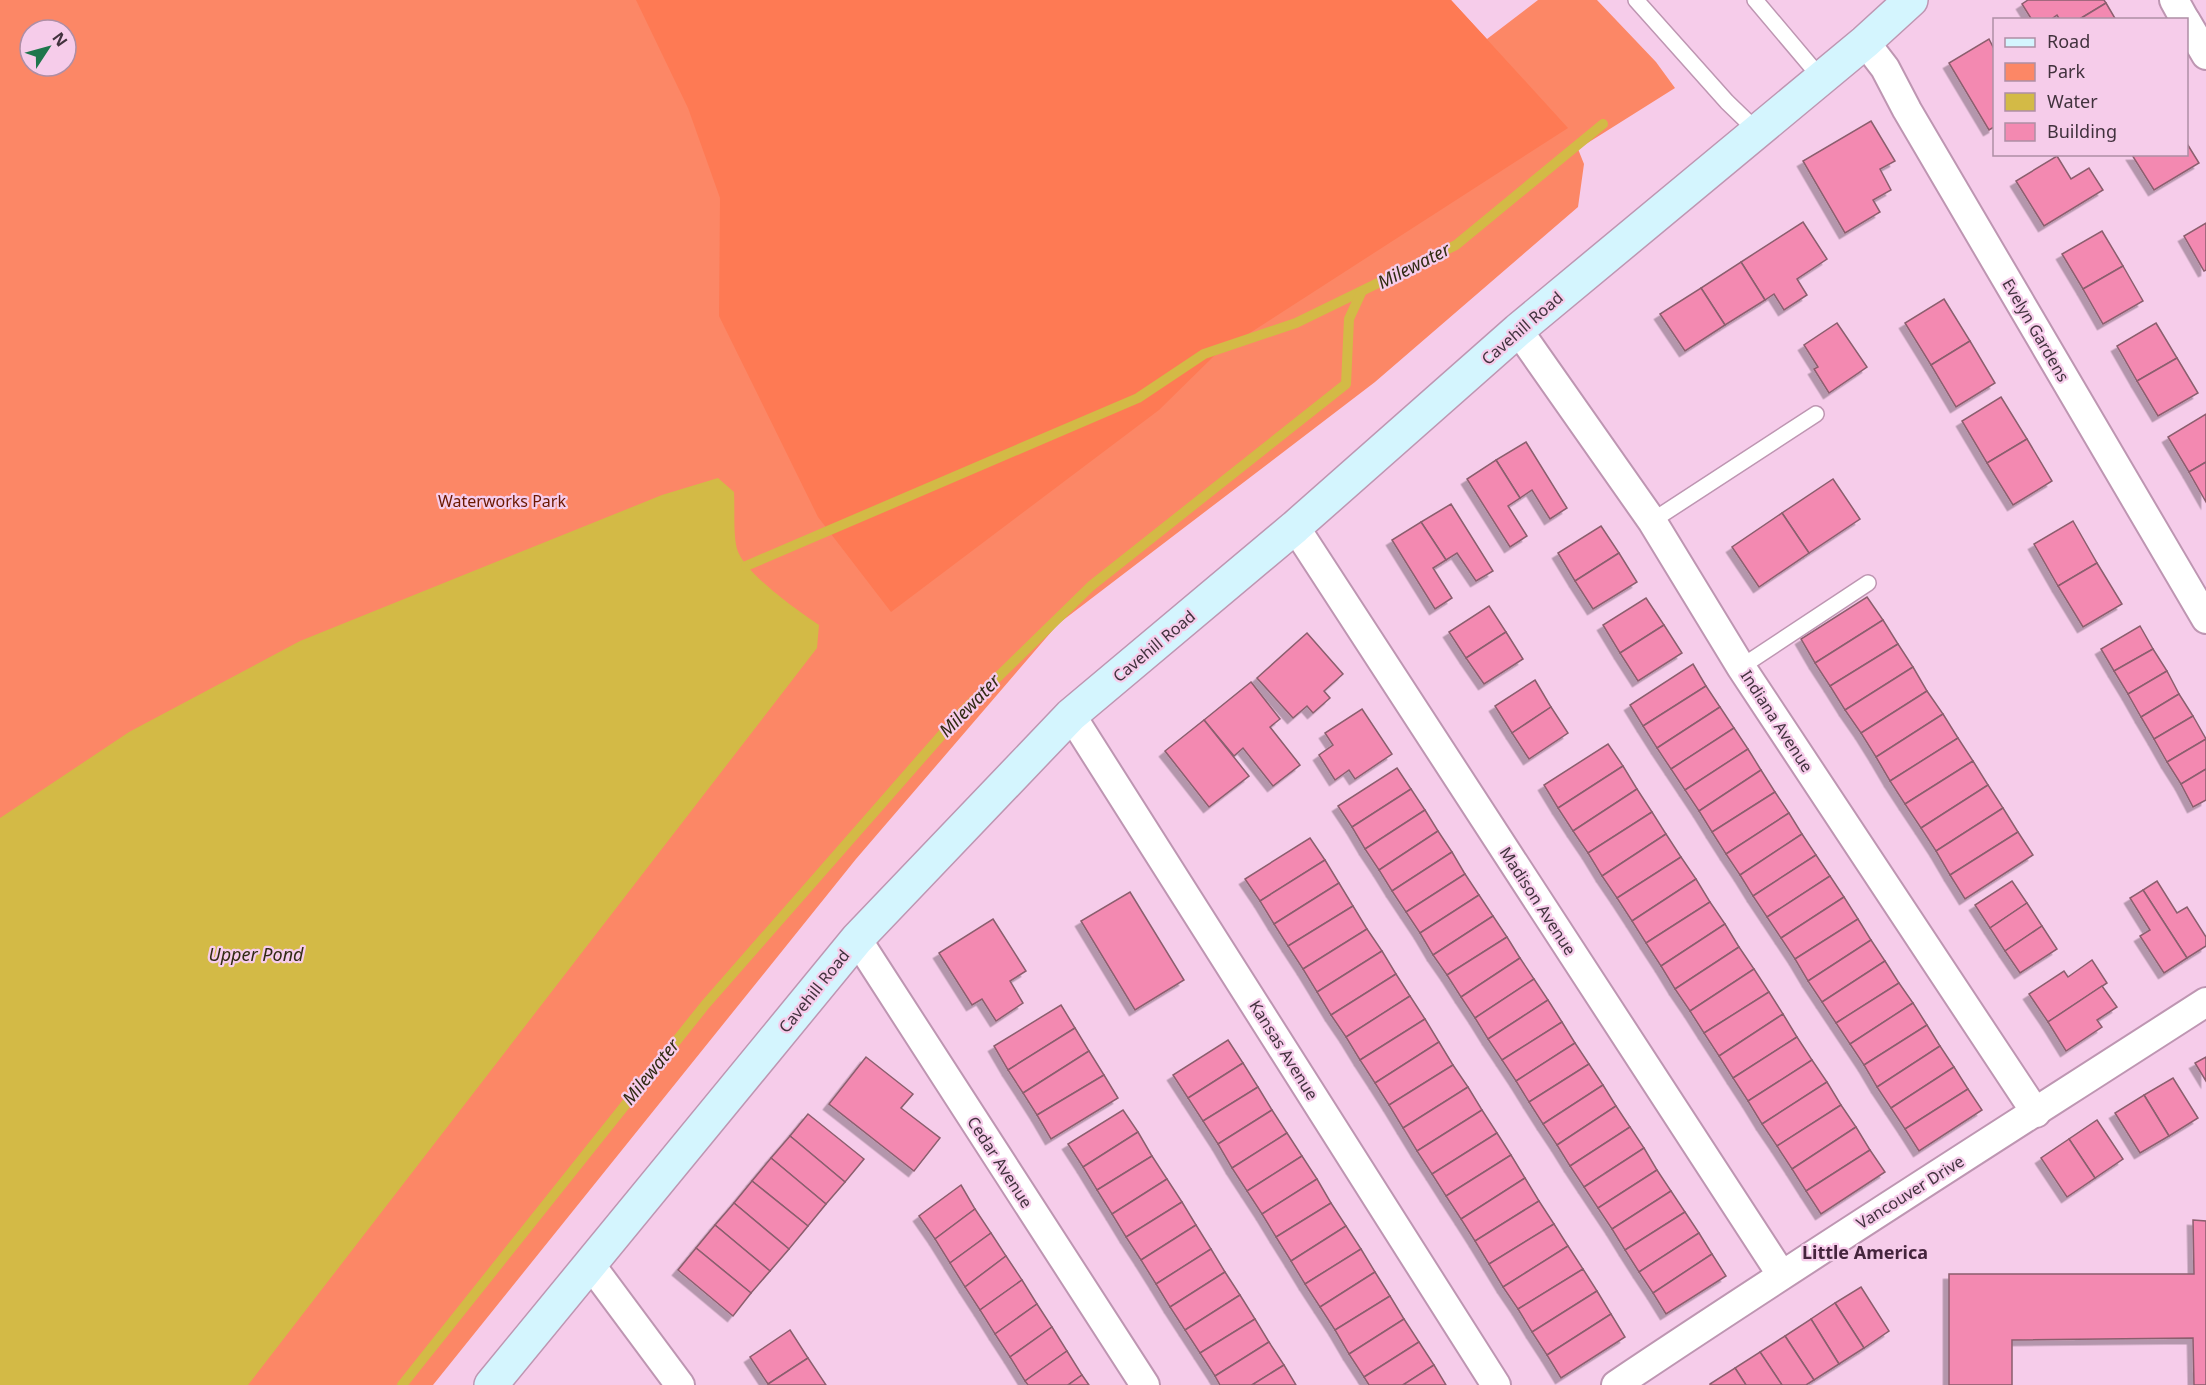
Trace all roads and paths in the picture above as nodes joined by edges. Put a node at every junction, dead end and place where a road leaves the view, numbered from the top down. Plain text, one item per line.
1 (1636, 0) edge
2 (1755, 0) edge
3 (1911, 0) edge
4 (2174, 0) edge
5 (2185, 18) edge
6 (2188, 24) edge
7 (1865, 42) junction
8 (2206, 55) edge
9 (1820, 77) junction
10 (1757, 131) junction
11 (1518, 330) junction
12 (1816, 414) dead end
13 (1652, 521) junction
14 (1295, 527) junction
15 (1868, 583) dead end
16 (2206, 619) edge
17 (1741, 667) junction
18 (1071, 715) junction
19 (857, 939) junction
20 (2206, 1002) edge
21 (2036, 1113) junction
22 (590, 1264) junction
23 (1781, 1274) junction
24 (491, 1385) edge
25 (680, 1385) edge
26 (1145, 1385) edge
27 (1496, 1385) edge
28 (1616, 1385) edge

1 - 10 lane
2 - 9 lane
3 - 7 main road, Cavehill Road
4 - 5 street
6 - 8 street
7 - 9 main road, Cavehill Road
7 - 16 street, Evelyn Gardens
9 - 10 main road, Cavehill Road
10 - 11 main road, Cavehill Road
11 - 13 street, Indiana Avenue
11 - 14 main road, Cavehill Road
12 - 13 lane
13 - 17 street, Indiana Avenue
14 - 18 main road, Cavehill Road
14 - 23 street, Madison Avenue
15 - 17 lane
17 - 21 street, Indiana Avenue
18 - 19 main road, Cavehill Road
18 - 27 street, Kansas Avenue
19 - 22 main road, Cavehill Road
19 - 26 street, Cedar Avenue
20 - 21 street, Vancouver Drive
21 - 23 street, Vancouver Drive
22 - 24 main road, Cavehill Road
22 - 25 street
23 - 28 street, Vancouver Drive

